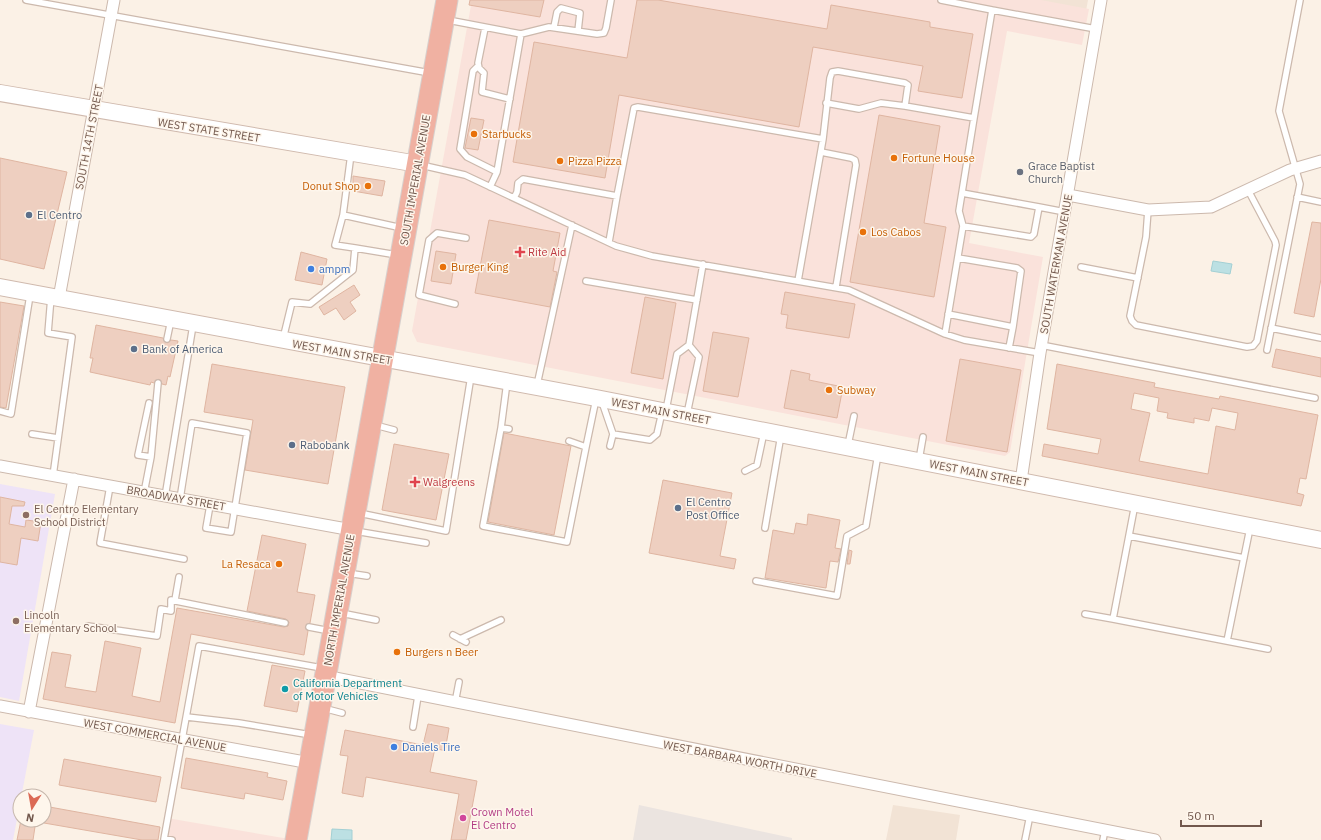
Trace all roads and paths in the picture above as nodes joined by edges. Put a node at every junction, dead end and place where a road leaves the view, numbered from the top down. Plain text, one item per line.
1 (26, 0) edge
2 (114, 0) edge
3 (611, 0) edge
4 (941, 0) edge
5 (1101, 0) edge
6 (1300, 0) edge
7 (446, 10) edge
8 (992, 10) junction
9 (112, 15) junction
10 (554, 27) junction
11 (485, 28) junction
12 (1096, 29) junction
13 (578, 31) junction
14 (521, 34) junction
15 (478, 66) junction
16 (434, 74) junction
17 (0, 93) edge
18 (510, 99) junction
19 (826, 103) junction
20 (905, 106) junction
21 (94, 110) junction
22 (974, 118) junction
23 (823, 139) junction
24 (821, 152) junction
25 (351, 153) junction
26 (1321, 161) edge
27 (418, 164) junction
28 (1295, 169) junction
29 (497, 172) junction
30 (490, 187) junction
31 (1248, 190) junction
32 (962, 193) junction
33 (1068, 195) junction
34 (617, 196) junction
35 (514, 198) junction
36 (1297, 198) junction
37 (1321, 202) edge
38 (1039, 207) junction
39 (1148, 210) junction
40 (1065, 212) junction
41 (342, 215) junction
42 (572, 225) junction
43 (964, 226) junction
44 (406, 228) junction
45 (466, 238) dead end
46 (609, 242) junction
47 (355, 248) junction
48 (401, 256) junction
49 (958, 258) junction
50 (703, 264) junction
51 (1081, 267) dead end
52 (1138, 278) junction
53 (586, 281) dead end
54 (798, 281) junction
55 (0, 287) edge
56 (836, 287) junction
57 (30, 292) junction
58 (55, 297) junction
59 (697, 300) junction
60 (454, 304) dead end
61 (948, 314) junction
62 (171, 320) junction
63 (194, 324) junction
64 (1013, 327) junction
65 (1271, 328) junction
66 (945, 334) junction
67 (1321, 338) edge
68 (167, 339) dead end
69 (282, 341) junction
70 (689, 345) junction
71 (1009, 348) junction
72 (1041, 349) junction
73 (1267, 350) dead end
74 (382, 360) junction
75 (471, 375) junction
76 (507, 382) junction
77 (158, 383) dead end
78 (537, 388) junction
79 (1315, 398) dead end
80 (598, 399) junction
81 (149, 403) dead end
82 (0, 411) edge
83 (664, 412) junction
84 (854, 416) dead end
85 (687, 417) junction
86 (371, 425) junction
87 (502, 428) junction
88 (509, 429) dead end
89 (394, 430) dead end
90 (764, 431) junction
91 (32, 434) dead end
92 (613, 434) junction
93 (781, 435) junction
94 (922, 437) dead end
95 (58, 438) junction
96 (569, 441) dead end
97 (610, 446) dead end
98 (586, 447) junction
99 (848, 448) junction
100 (878, 454) junction
101 (151, 457) junction
102 (919, 461) junction
103 (0, 466) edge
104 (745, 471) dead end
105 (53, 476) junction
106 (74, 480) junction
107 (1021, 481) junction
108 (110, 486) junction
109 (144, 493) junction
110 (165, 496) junction
111 (180, 499) junction
112 (1135, 504) junction
113 (210, 505) junction
114 (235, 509) junction
115 (353, 521) junction
116 (1250, 526) junction
117 (765, 528) dead end
118 (1129, 536) junction
119 (1321, 540) edge
120 (426, 543) dead end
121 (1244, 558) junction
122 (184, 559) dead end
123 (344, 572) junction
124 (367, 576) dead end
125 (179, 577) dead end
126 (756, 581) dead end
127 (175, 600) junction
128 (1085, 614) dead end
129 (1113, 619) junction
130 (376, 620) dead end
131 (501, 620) dead end
132 (335, 622) junction
133 (285, 623) dead end
134 (88, 626) dead end
135 (309, 627) dead end
136 (453, 635) dead end
137 (460, 639) junction
138 (1227, 641) junction
139 (466, 642) dead end
140 (1268, 649) dead end
141 (326, 672) junction
142 (459, 682) dead end
143 (418, 696) junction
144 (455, 703) junction
145 (0, 706) edge
146 (320, 707) junction
147 (29, 712) junction
148 (342, 713) dead end
149 (187, 717) junction
150 (413, 727) dead end
151 (314, 736) junction
152 (181, 739) junction
153 (310, 763) junction
154 (1030, 816) junction
155 (1104, 835) edge
156 (298, 839) edge
157 (1141, 839) edge
158 (172, 840) edge
159 (1025, 840) edge
160 (1155, 840) edge

1 - 9 lane
2 - 9 street, SOUTH 14TH STREET
3 - 13 lane
4 - 8 lane
5 - 12 street, SOUTH WATERMAN AVENUE
6 - 28 lane
7 - 11 lane
7 - 16 highway, SOUTH IMPERIAL AVENUE
8 - 12 lane
8 - 22 lane
9 - 16 lane
9 - 21 street, SOUTH 14TH STREET
10 - 13 lane
10 - 13 lane
10 - 14 lane
11 - 14 lane
11 - 15 lane
12 - 33 street, SOUTH WATERMAN AVENUE
14 - 18 lane
15 - 18 lane
15 - 29 lane
16 - 27 highway, SOUTH IMPERIAL AVENUE
17 - 21 street, WEST STATE STREET
18 - 29 lane
19 - 20 lane
19 - 20 lane
19 - 23 lane
20 - 22 lane
21 - 25 street, WEST STATE STREET
21 - 58 street, SOUTH 14TH STREET
22 - 32 lane
23 - 24 lane
23 - 34 lane
24 - 54 lane
24 - 56 lane
25 - 27 street, WEST STATE STREET
25 - 41 lane
26 - 28 street
27 - 30 lane
27 - 44 highway, SOUTH IMPERIAL AVENUE
28 - 31 street
28 - 36 lane
29 - 30 lane
30 - 35 lane
31 - 39 street
31 - 52 lane
32 - 38 lane
32 - 43 lane
33 - 39 street
33 - 40 street, SOUTH WATERMAN AVENUE
34 - 35 lane
34 - 46 lane
35 - 42 lane
36 - 37 lane
36 - 65 lane
38 - 40 lane
38 - 43 lane
39 - 52 lane
40 - 72 street, SOUTH WATERMAN AVENUE
41 - 44 lane
41 - 47 lane
42 - 46 lane
42 - 78 lane
43 - 49 lane
44 - 48 highway, SOUTH IMPERIAL AVENUE
45 - 60 lane
46 - 50 lane
47 - 48 lane
47 - 69 lane
48 - 74 highway, SOUTH IMPERIAL AVENUE
49 - 61 lane
49 - 64 lane
50 - 54 lane
50 - 59 lane
51 - 52 lane
53 - 59 lane
54 - 56 lane
55 - 57 street, WEST MAIN STREET
56 - 66 lane
57 - 58 street, WEST MAIN STREET
57 - 82 lane
58 - 62 street, WEST MAIN STREET
58 - 95 lane
59 - 70 lane
61 - 64 lane
61 - 66 lane
62 - 63 street, WEST MAIN STREET
62 - 68 lane
63 - 69 street, WEST MAIN STREET
63 - 110 lane
64 - 71 lane
65 - 67 lane
65 - 73 lane
66 - 71 lane
69 - 74 street, WEST MAIN STREET
70 - 83 lane
70 - 85 lane
71 - 72 lane
72 - 79 lane
72 - 107 street, SOUTH WATERMAN AVENUE
74 - 75 street, WEST MAIN STREET
74 - 86 highway, NORTH IMPERIAL AVENUE
75 - 76 street, WEST MAIN STREET
75 - 115 lane
76 - 78 street, WEST MAIN STREET
76 - 87 lane
77 - 101 lane
78 - 80 street, WEST MAIN STREET
80 - 83 street, WEST MAIN STREET
80 - 92 lane
80 - 98 lane
81 - 101 lane
83 - 85 street, WEST MAIN STREET
83 - 92 lane
84 - 99 lane
85 - 90 street, WEST MAIN STREET
86 - 89 lane
86 - 115 highway, NORTH IMPERIAL AVENUE
87 - 88 lane
87 - 98 lane
90 - 93 street, WEST MAIN STREET
90 - 104 lane
91 - 95 lane
92 - 97 lane
93 - 99 street, WEST MAIN STREET
93 - 117 lane
94 - 102 lane
95 - 105 lane
96 - 98 lane
99 - 100 street, WEST MAIN STREET
100 - 102 street, WEST MAIN STREET
100 - 126 lane
101 - 109 lane
102 - 107 street, WEST MAIN STREET
103 - 105 street, BROADWAY STREET
105 - 106 street, BROADWAY STREET
106 - 108 street, BROADWAY STREET
106 - 147 street
107 - 112 street, WEST MAIN STREET
108 - 109 street, BROADWAY STREET
108 - 122 lane
109 - 110 street, BROADWAY STREET
110 - 111 street, BROADWAY STREET
111 - 113 street, BROADWAY STREET
111 - 114 lane
112 - 116 street, WEST MAIN STREET
112 - 118 lane
113 - 114 street, BROADWAY STREET
113 - 114 lane
114 - 115 street, BROADWAY STREET
115 - 120 lane
115 - 123 highway, NORTH IMPERIAL AVENUE
116 - 119 street, WEST MAIN STREET
116 - 121 lane
118 - 121 lane
118 - 129 lane
121 - 138 lane
123 - 124 lane
123 - 132 highway, NORTH IMPERIAL AVENUE
125 - 127 lane
127 - 133 lane
127 - 134 lane
128 - 129 lane
129 - 138 lane
130 - 132 lane
131 - 137 lane
132 - 135 lane
132 - 141 highway, NORTH IMPERIAL AVENUE
136 - 137 lane
137 - 139 lane
138 - 140 lane
141 - 143 street, WEST BARBARA WORTH DRIVE
141 - 146 highway, NORTH IMPERIAL AVENUE
141 - 149 lane
142 - 144 lane
143 - 144 street, WEST BARBARA WORTH DRIVE
143 - 150 lane
144 - 154 street, WEST BARBARA WORTH DRIVE
145 - 147 street, WEST COMMERCIAL AVENUE
146 - 148 lane
146 - 151 highway, NORTH IMPERIAL AVENUE
147 - 152 street, WEST COMMERCIAL AVENUE
149 - 151 lane
149 - 152 lane
151 - 153 highway, NORTH IMPERIAL AVENUE
152 - 153 street, WEST COMMERCIAL AVENUE
152 - 158 lane
153 - 156 highway, NORTH IMPERIAL AVENUE
154 - 155 street, WEST BARBARA WORTH DRIVE
154 - 159 lane
155 - 157 street, WEST BARBARA WORTH DRIVE
157 - 160 street, WEST BARBARA WORTH DRIVE

